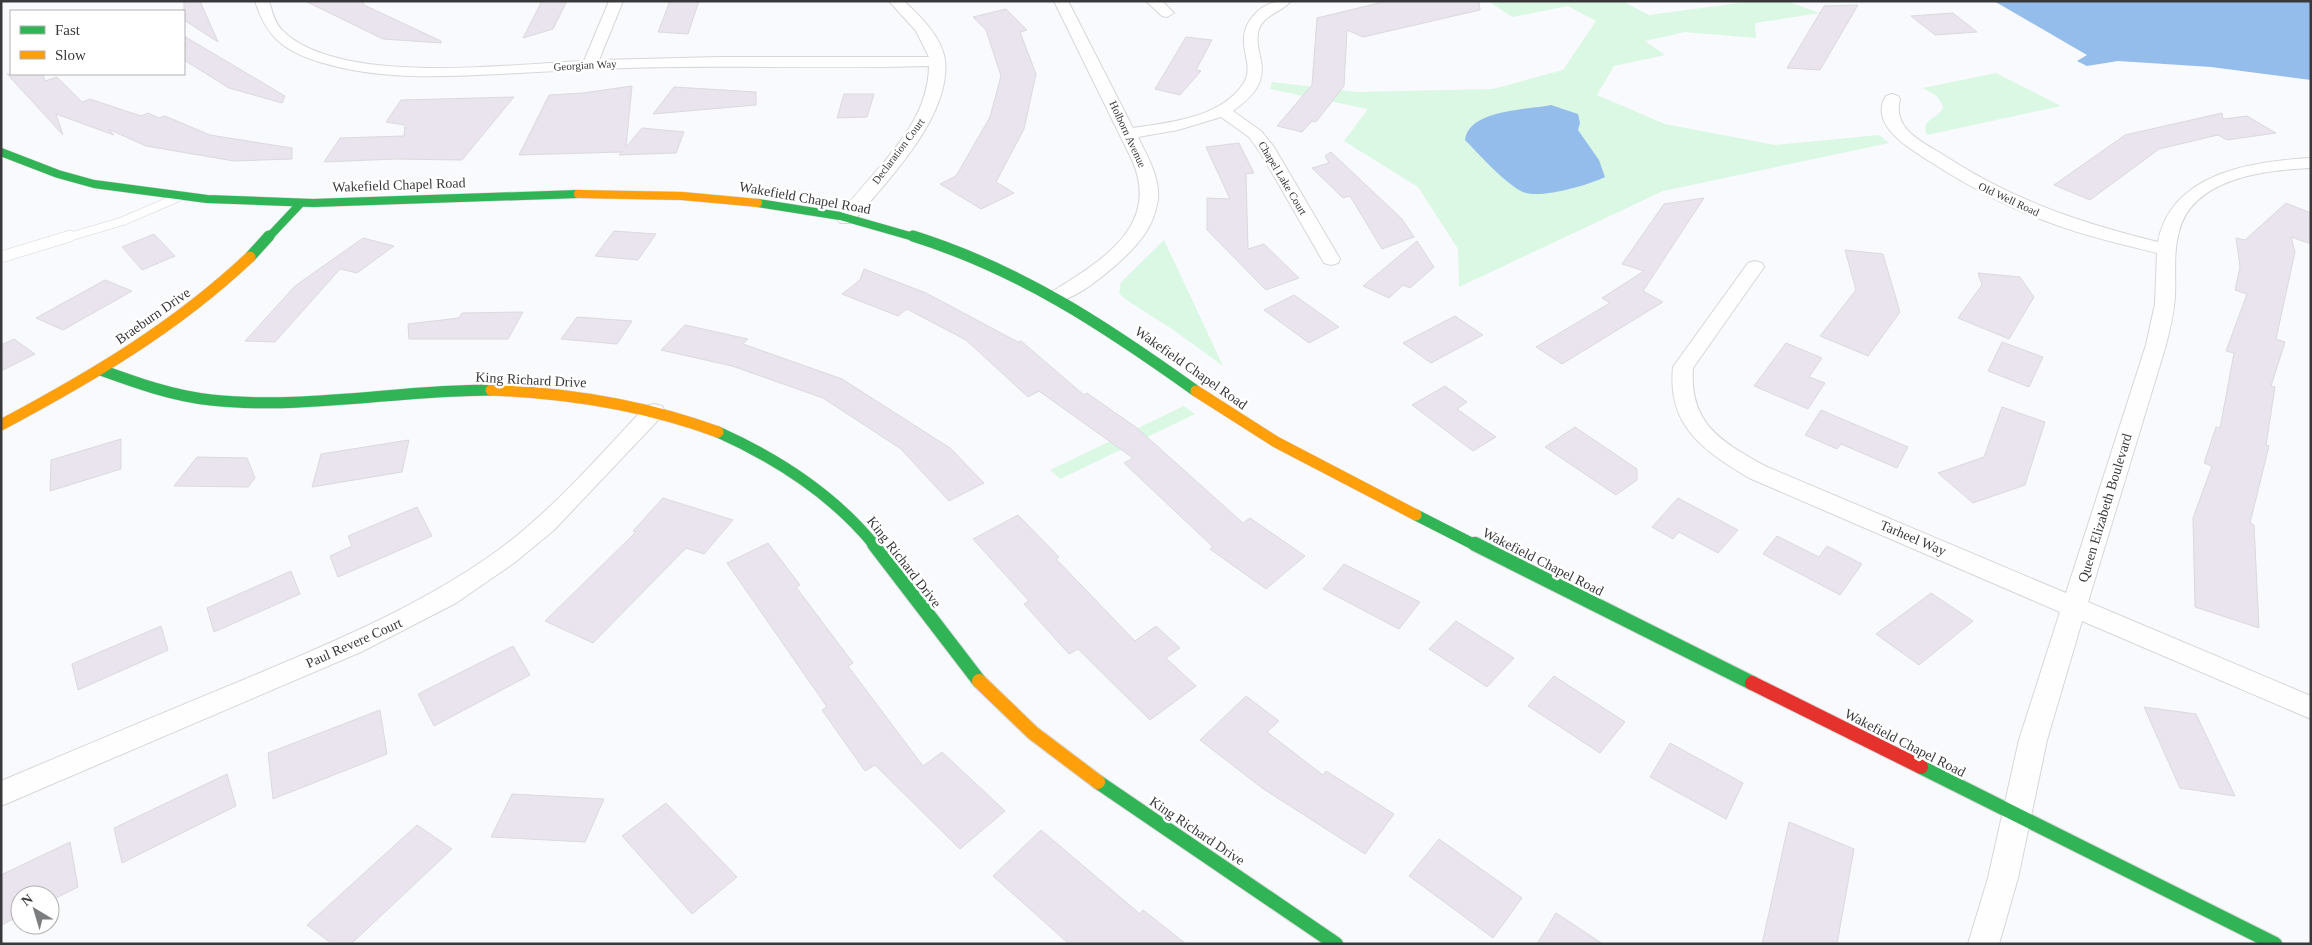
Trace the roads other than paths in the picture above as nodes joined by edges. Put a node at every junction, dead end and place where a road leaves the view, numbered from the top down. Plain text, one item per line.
1 (262, 1) edge
2 (616, 1) edge
3 (896, 1) edge
4 (1061, 1) edge
5 (1153, 1) edge
6 (1284, 1) edge
7 (1167, 14) dead end
8 (937, 60) junction
9 (590, 64) junction
10 (1892, 99) dead end
11 (1221, 110) junction
12 (1129, 134) junction
13 (1, 152) edge
14 (2311, 163) edge
15 (179, 197) junction
16 (300, 204) junction
17 (846, 219) junction
18 (2166, 250) junction
19 (1, 257) edge
20 (1330, 259) dead end
21 (1755, 267) dead end
22 (1057, 297) junction
23 (101, 370) junction
24 (654, 410) junction
25 (1, 425) edge
26 (2074, 606) junction
27 (2311, 708) edge
28 (1, 794) edge
29 (2016, 816) junction
30 (1336, 944) edge
31 (1983, 944) edge
32 (2275, 944) edge

1 - 9 street, Georgian Way
2 - 9 street
3 - 8 street, Declaration Court
4 - 12 street, Holborn Avenue
5 - 7 street
6 - 11 street
8 - 9 street, Georgian Way
8 - 17 street, Declaration Court
10 - 18 street, Old Well Road
11 - 12 street
11 - 20 street, Chapel Lake Court
12 - 22 street, Holborn Avenue
13 - 15 main road, Wakefield Chapel Road
14 - 18 street, Queen Elizabeth Boulevard
15 - 16 main road, Wakefield Chapel Road
15 - 19 lane
16 - 17 main road, Wakefield Chapel Road
16 - 23 main road, Braeburn Drive
17 - 22 main road, Wakefield Chapel Road
18 - 26 street, Queen Elizabeth Boulevard
21 - 26 street, Tarheel Way
22 - 29 main road, Wakefield Chapel Road
23 - 24 main road, King Richard Drive
23 - 25 main road, Braeburn Drive
24 - 28 street, Paul Revere Court
24 - 30 main road, King Richard Drive
26 - 27 street, Tarheel Way
26 - 29 street, Queen Elizabeth Boulevard
29 - 31 street, Queen Elizabeth Boulevard
29 - 32 main road, Wakefield Chapel Road

